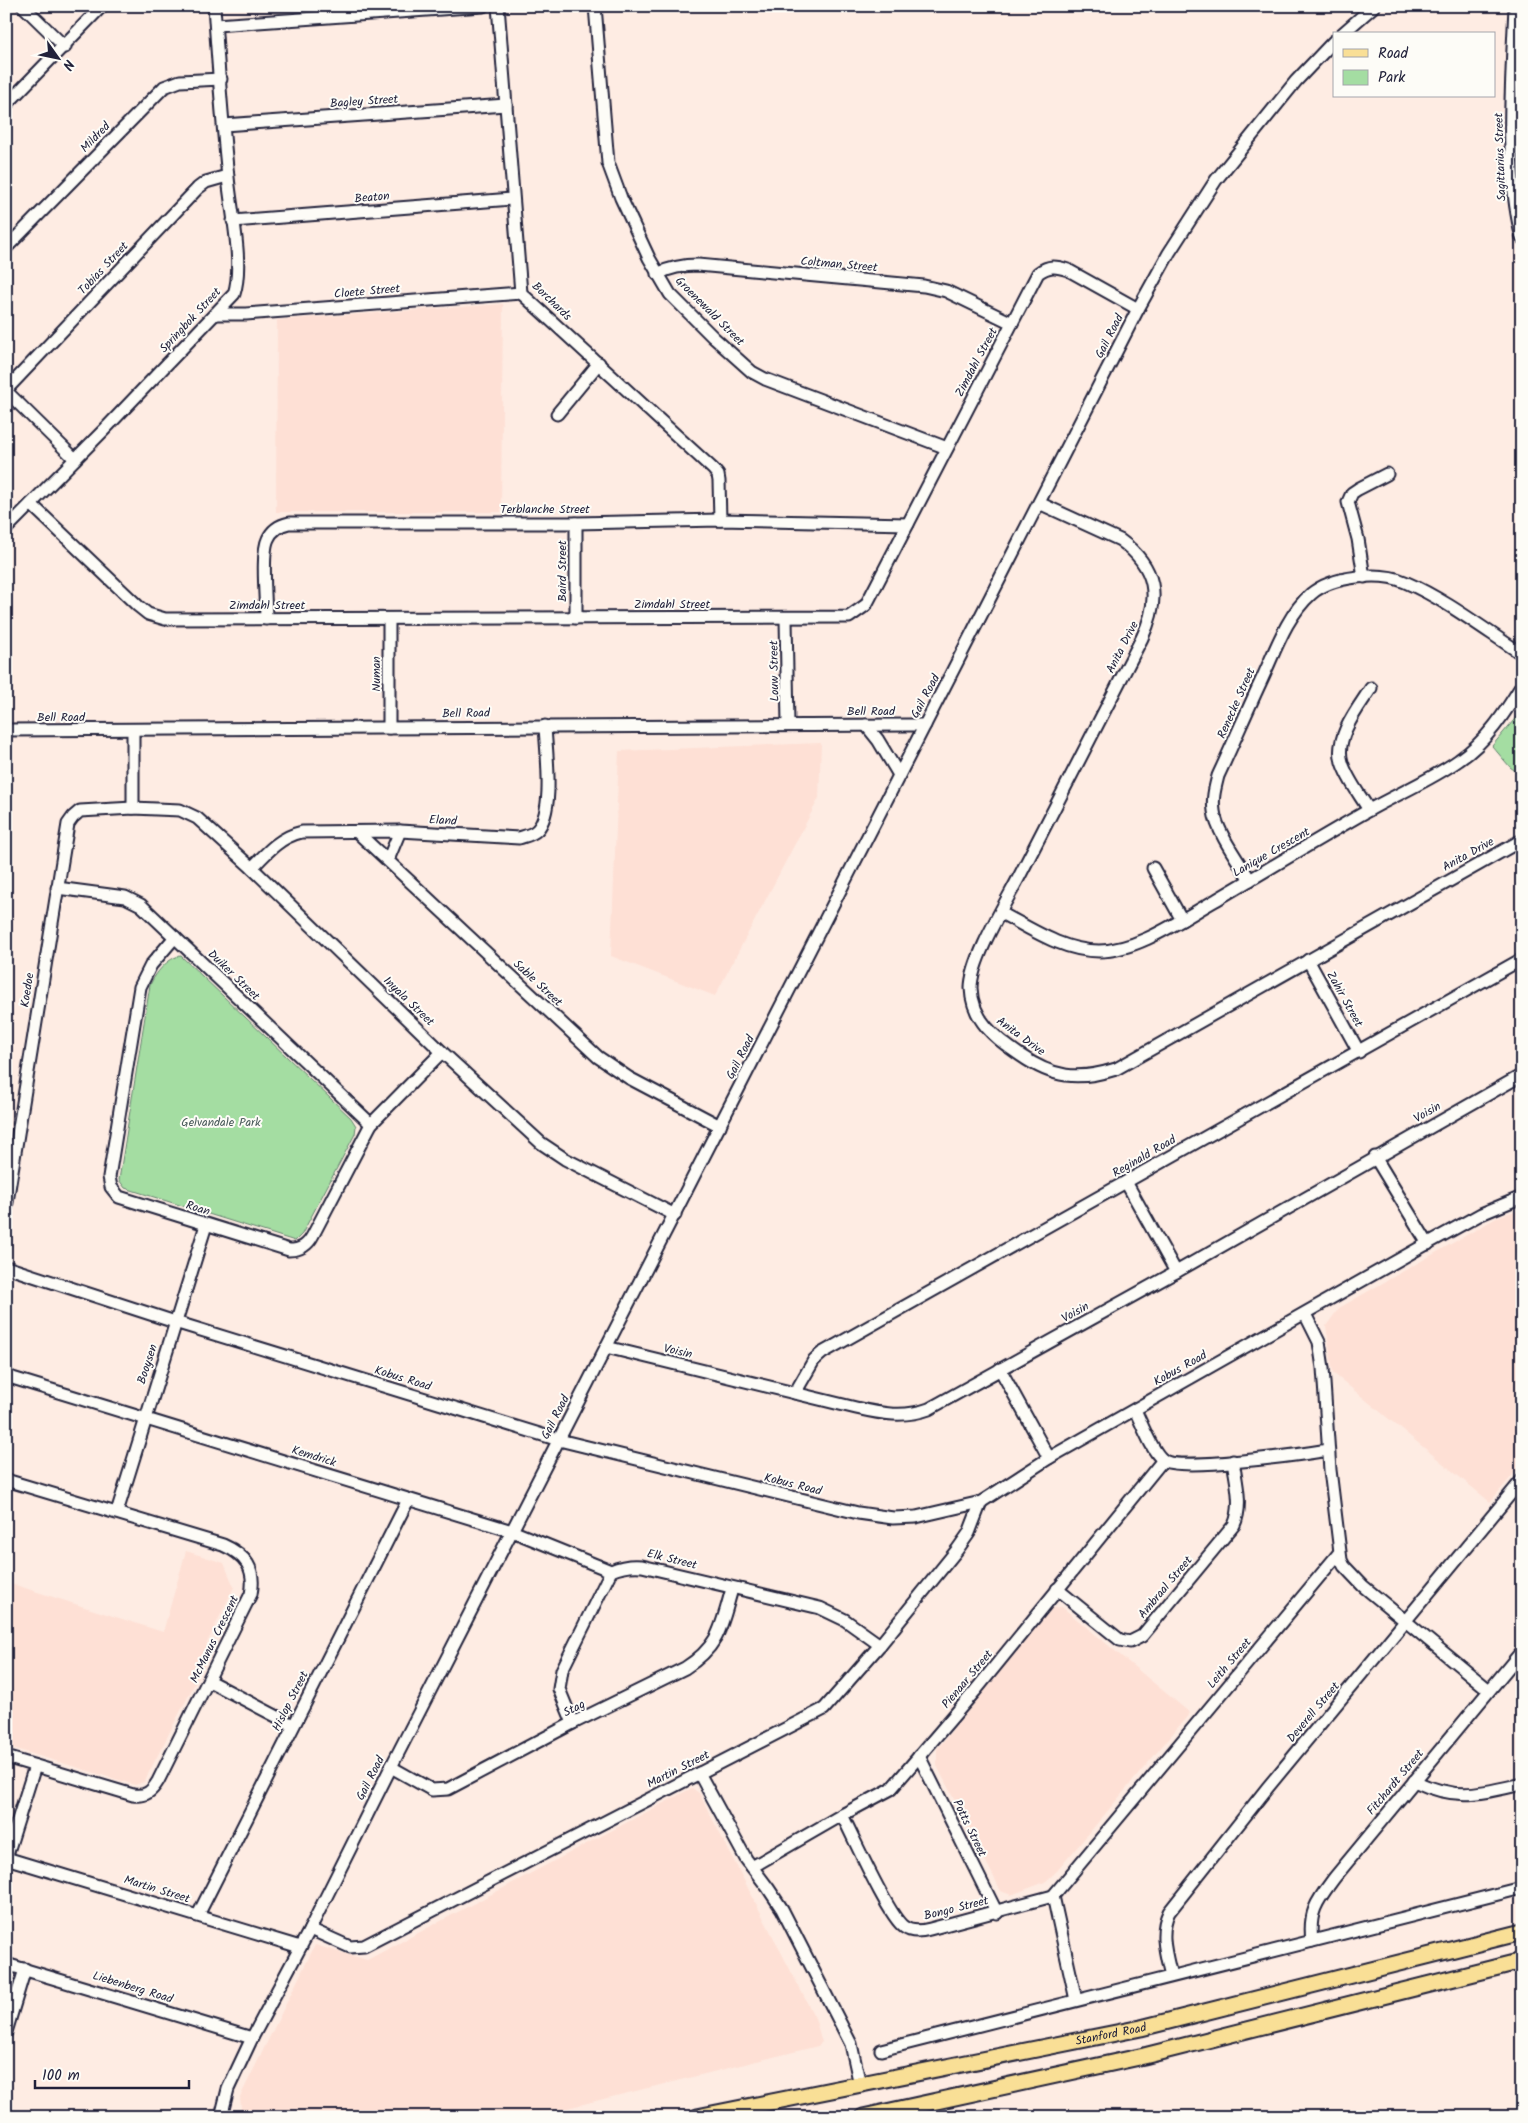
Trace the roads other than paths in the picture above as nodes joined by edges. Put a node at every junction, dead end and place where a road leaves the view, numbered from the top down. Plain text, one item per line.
1 (23, 6) edge
2 (102, 6) edge
3 (214, 6) edge
4 (484, 6) edge
5 (498, 6) edge
6 (595, 6) edge
7 (1374, 6) edge
8 (1514, 6) edge
9 (216, 25) junction
10 (1344, 32) edge
11 (1333, 42) edge
12 (65, 47) junction
13 (1517, 75) edge
14 (220, 79) junction
15 (6, 105) edge
16 (506, 105) junction
17 (224, 125) junction
18 (228, 176) junction
19 (512, 199) junction
20 (233, 221) junction
21 (1522, 238) edge
22 (6, 248) edge
23 (658, 274) junction
24 (521, 293) junction
25 (1138, 309) junction
26 (215, 314) junction
27 (1012, 323) junction
28 (599, 363) junction
29 (6, 390) edge
30 (557, 414) dead end
31 (947, 448) junction
32 (75, 459) junction
33 (1387, 474) dead end
34 (31, 504) junction
35 (1039, 504) junction
36 (720, 520) junction
37 (576, 523) junction
38 (908, 524) junction
39 (6, 529) edge
40 (1364, 576) junction
41 (576, 618) junction
42 (786, 618) junction
43 (266, 619) junction
44 (390, 620) junction
45 (1522, 654) edge
46 (1522, 686) edge
47 (1371, 688) dead end
48 (788, 724) junction
49 (866, 725) junction
50 (925, 725) junction
51 (545, 726) junction
52 (389, 728) junction
53 (6, 730) edge
54 (133, 731) junction
55 (899, 775) junction
56 (133, 808) junction
57 (1369, 810) junction
58 (80, 811) joint
59 (400, 831) junction
60 (357, 832) junction
61 (1522, 840) edge
62 (388, 860) junction
63 (252, 868) junction
64 (1153, 868) dead end
65 (1250, 880) junction
66 (57, 888) junction
67 (1001, 913) junction
68 (1182, 920) junction
69 (175, 937) junction
70 (1522, 959) edge
71 (1308, 960) junction
72 (442, 1052) junction
73 (1358, 1052) junction
74 (1522, 1074) edge
75 (370, 1124) junction
76 (720, 1126) junction
77 (1375, 1157) junction
78 (10, 1162) edge
79 (1126, 1182) junction
80 (1522, 1197) edge
81 (6, 1208) edge
82 (675, 1215) junction
83 (206, 1225) junction
84 (1428, 1244) junction
85 (6, 1267) edge
86 (1176, 1272) junction
87 (1305, 1314) junction
88 (175, 1322) junction
89 (606, 1347) junction
90 (1000, 1369) junction
91 (6, 1376) edge
92 (795, 1393) junction
93 (1135, 1410) junction
94 (145, 1418) junction
95 (559, 1440) junction
96 (1328, 1450) junction
97 (1049, 1458) junction
98 (1163, 1460) junction
99 (1234, 1461) junction
100 (6, 1480) edge
101 (1522, 1480) edge
102 (408, 1500) junction
103 (981, 1502) junction
104 (117, 1512) junction
105 (512, 1531) junction
106 (1339, 1553) junction
107 (611, 1571) junction
108 (732, 1589) junction
109 (1057, 1589) junction
110 (1405, 1621) junction
111 (880, 1645) junction
112 (1522, 1651) edge
113 (209, 1681) junction
114 (1489, 1690) junction
115 (573, 1723) junction
116 (293, 1726) junction
117 (919, 1756) junction
118 (6, 1757) edge
119 (35, 1766) junction
120 (390, 1767) junction
121 (699, 1773) junction
122 (1414, 1781) junction
123 (1522, 1784) edge
124 (842, 1814) junction
125 (6, 1858) edge
126 (752, 1868) junction
127 (1522, 1888) edge
128 (1053, 1896) junction
129 (996, 1913) junction
130 (198, 1915) junction
131 (310, 1929) junction
132 (1522, 1932) edge
133 (1312, 1941) junction
134 (300, 1947) junction
135 (1522, 1961) edge
136 (6, 1964) edge
137 (25, 1969) junction
138 (1171, 1976) junction
139 (1076, 2000) junction
140 (6, 2032) edge
141 (252, 2038) junction
142 (881, 2050) dead end
143 (860, 2085) junction
144 (220, 2117) edge
145 (697, 2117) edge
146 (863, 2117) edge

1 - 12 street
2 - 12 street
3 - 9 street, Springbok Street
4 - 9 street
5 - 16 street, Borchards
6 - 23 street, Groenewald Street
7 - 10 street
8 - 13 street, Sagittarius Street
9 - 14 street, Springbok Street
11 - 25 street, Gail Road
12 - 15 street
13 - 21 street, Sagittarius Street
14 - 17 street, Springbok Street
14 - 22 street, Mildred
16 - 17 street, Bagley Street
16 - 19 street, Borchards
17 - 18 street, Springbok Street
18 - 20 street, Springbok Street
18 - 29 street, Tobias Street
19 - 20 street, Beaton
19 - 24 street, Borchards
20 - 26 street, Springbok Street
23 - 27 street, Coltman Street
23 - 31 street, Groenewald Street
24 - 26 street, Cloete Street
24 - 28 street, Borchards
25 - 27 street, Zimdahl Street
25 - 35 street, Gail Road
26 - 32 street, Springbok Street
27 - 31 street, Zimdahl Street
28 - 30 street
28 - 36 street, Borchards
29 - 32 street
31 - 38 street, Zimdahl Street
32 - 34 street, Springbok Street
33 - 40 street
34 - 39 street, Springbok Street
34 - 43 street, Zimdahl Street
35 - 50 street, Gail Road
35 - 67 street, Anita Drive
36 - 37 street, Terblanche Street
36 - 38 street, Terblanche Street
37 - 41 street, Baird Street
37 - 43 street, Terblanche Street
38 - 42 street, Zimdahl Street
40 - 45 street, Renecke Street
40 - 65 street, Renecke Street
41 - 42 street, Zimdahl Street
41 - 44 street, Zimdahl Street
42 - 48 street, Louw Street
43 - 44 street, Zimdahl Street
44 - 52 street, Numan
46 - 57 street, Lanique Crescent
47 - 57 street
48 - 49 street, Bell Road
48 - 51 street, Bell Road
49 - 50 street, Bell Road
49 - 55 street
50 - 55 street, Gail Road
51 - 52 street, Bell Road
51 - 59 street, Eland
52 - 54 street, Bell Road
53 - 54 street, Bell Road
54 - 56 street
55 - 76 street, Gail Road
56 - 58 street, Inyala Street
56 - 63 street, Inyala Street
57 - 65 street, Lanique Crescent
58 - 66 street, Koedoe
59 - 60 street, Eland
59 - 62 street
60 - 62 street, Sable Street
60 - 63 street, Eland
61 - 71 street, Anita Drive
62 - 76 street, Sable Street
63 - 72 street, Inyala Street
64 - 68 street
65 - 68 street, Lanique Crescent
66 - 69 street, Duiker Street
66 - 78 street, Koedoe
67 - 68 street, Lanique Crescent
67 - 71 street, Anita Drive
69 - 75 street, Duiker Street
69 - 83 street, Roan
70 - 73 street, Reginald Road
71 - 73 street, Zahir Street
72 - 75 street, Roan
72 - 82 street, Inyala Street
73 - 79 street, Reginald Road
74 - 77 street, Voisin
75 - 83 street, Roan
76 - 82 street, Gail Road
77 - 84 street
77 - 86 street, Voisin
78 - 81 street, Koedoe
79 - 86 street
79 - 92 street, Reginald Road
80 - 84 street, Kobus Road
82 - 89 street, Gail Road
83 - 88 street, Booysen
84 - 87 street, Kobus Road
85 - 88 street, Kobus Road
86 - 90 street, Voisin
87 - 93 street, Kobus Road
87 - 96 street
88 - 94 street, Booysen
88 - 95 street, Kobus Road
89 - 92 street, Voisin
89 - 95 street, Gail Road
90 - 92 street, Voisin
90 - 97 street
91 - 94 street, Kemdrick
93 - 97 street, Kobus Road
93 - 98 street
94 - 102 street, Kemdrick
94 - 104 street, Booysen
95 - 103 street, Kobus Road
95 - 105 street, Gail Road
96 - 99 street
96 - 106 street
97 - 103 street, Kobus Road
98 - 99 street
98 - 109 street, Pienaar Street
99 - 109 street, Ambraal Street
100 - 104 street, McManus Crescent
101 - 110 street, Deverell Street
102 - 105 street, Kemdrick
102 - 116 street, Hislop Street
103 - 111 street, Martin Street
104 - 113 street, McManus Crescent
105 - 107 street, Kemdrick
105 - 120 street, Gail Road
106 - 110 street
106 - 128 street, Leith Street
107 - 108 street, Elk Street
107 - 115 street
108 - 111 street, Elk Street
108 - 115 street, Stag
109 - 117 street, Pienaar Street
110 - 114 street
110 - 138 street, Deverell Street
111 - 121 street, Martin Street
112 - 114 street, Fitchardt Street
113 - 116 street
113 - 119 street, McManus Crescent
114 - 122 street, Fitchardt Street
115 - 120 street, Stag
116 - 130 street, Hislop Street
117 - 124 street, Pienaar Street
117 - 129 street, Potts Street
118 - 119 street, McManus Crescent
119 - 125 street
120 - 131 street, Gail Road
121 - 126 street
121 - 131 street, Martin Street
122 - 123 street
122 - 133 street, Fitchardt Street
124 - 126 street, Pienaar Street
124 - 129 street, Bongo Street
125 - 130 street, Martin Street
126 - 143 street
127 - 133 street
128 - 129 street, Bongo Street
128 - 139 street
130 - 134 street, Martin Street
131 - 134 street, Gail Road
132 - 143 main road, Stanford Road
133 - 138 street
134 - 141 street, Gail Road
135 - 146 main road
136 - 137 street, Liebenberg Road
137 - 140 street
137 - 141 street, Liebenberg Road
138 - 139 street
139 - 142 street
141 - 144 street, Gail Road
143 - 145 main road, Stanford Road

